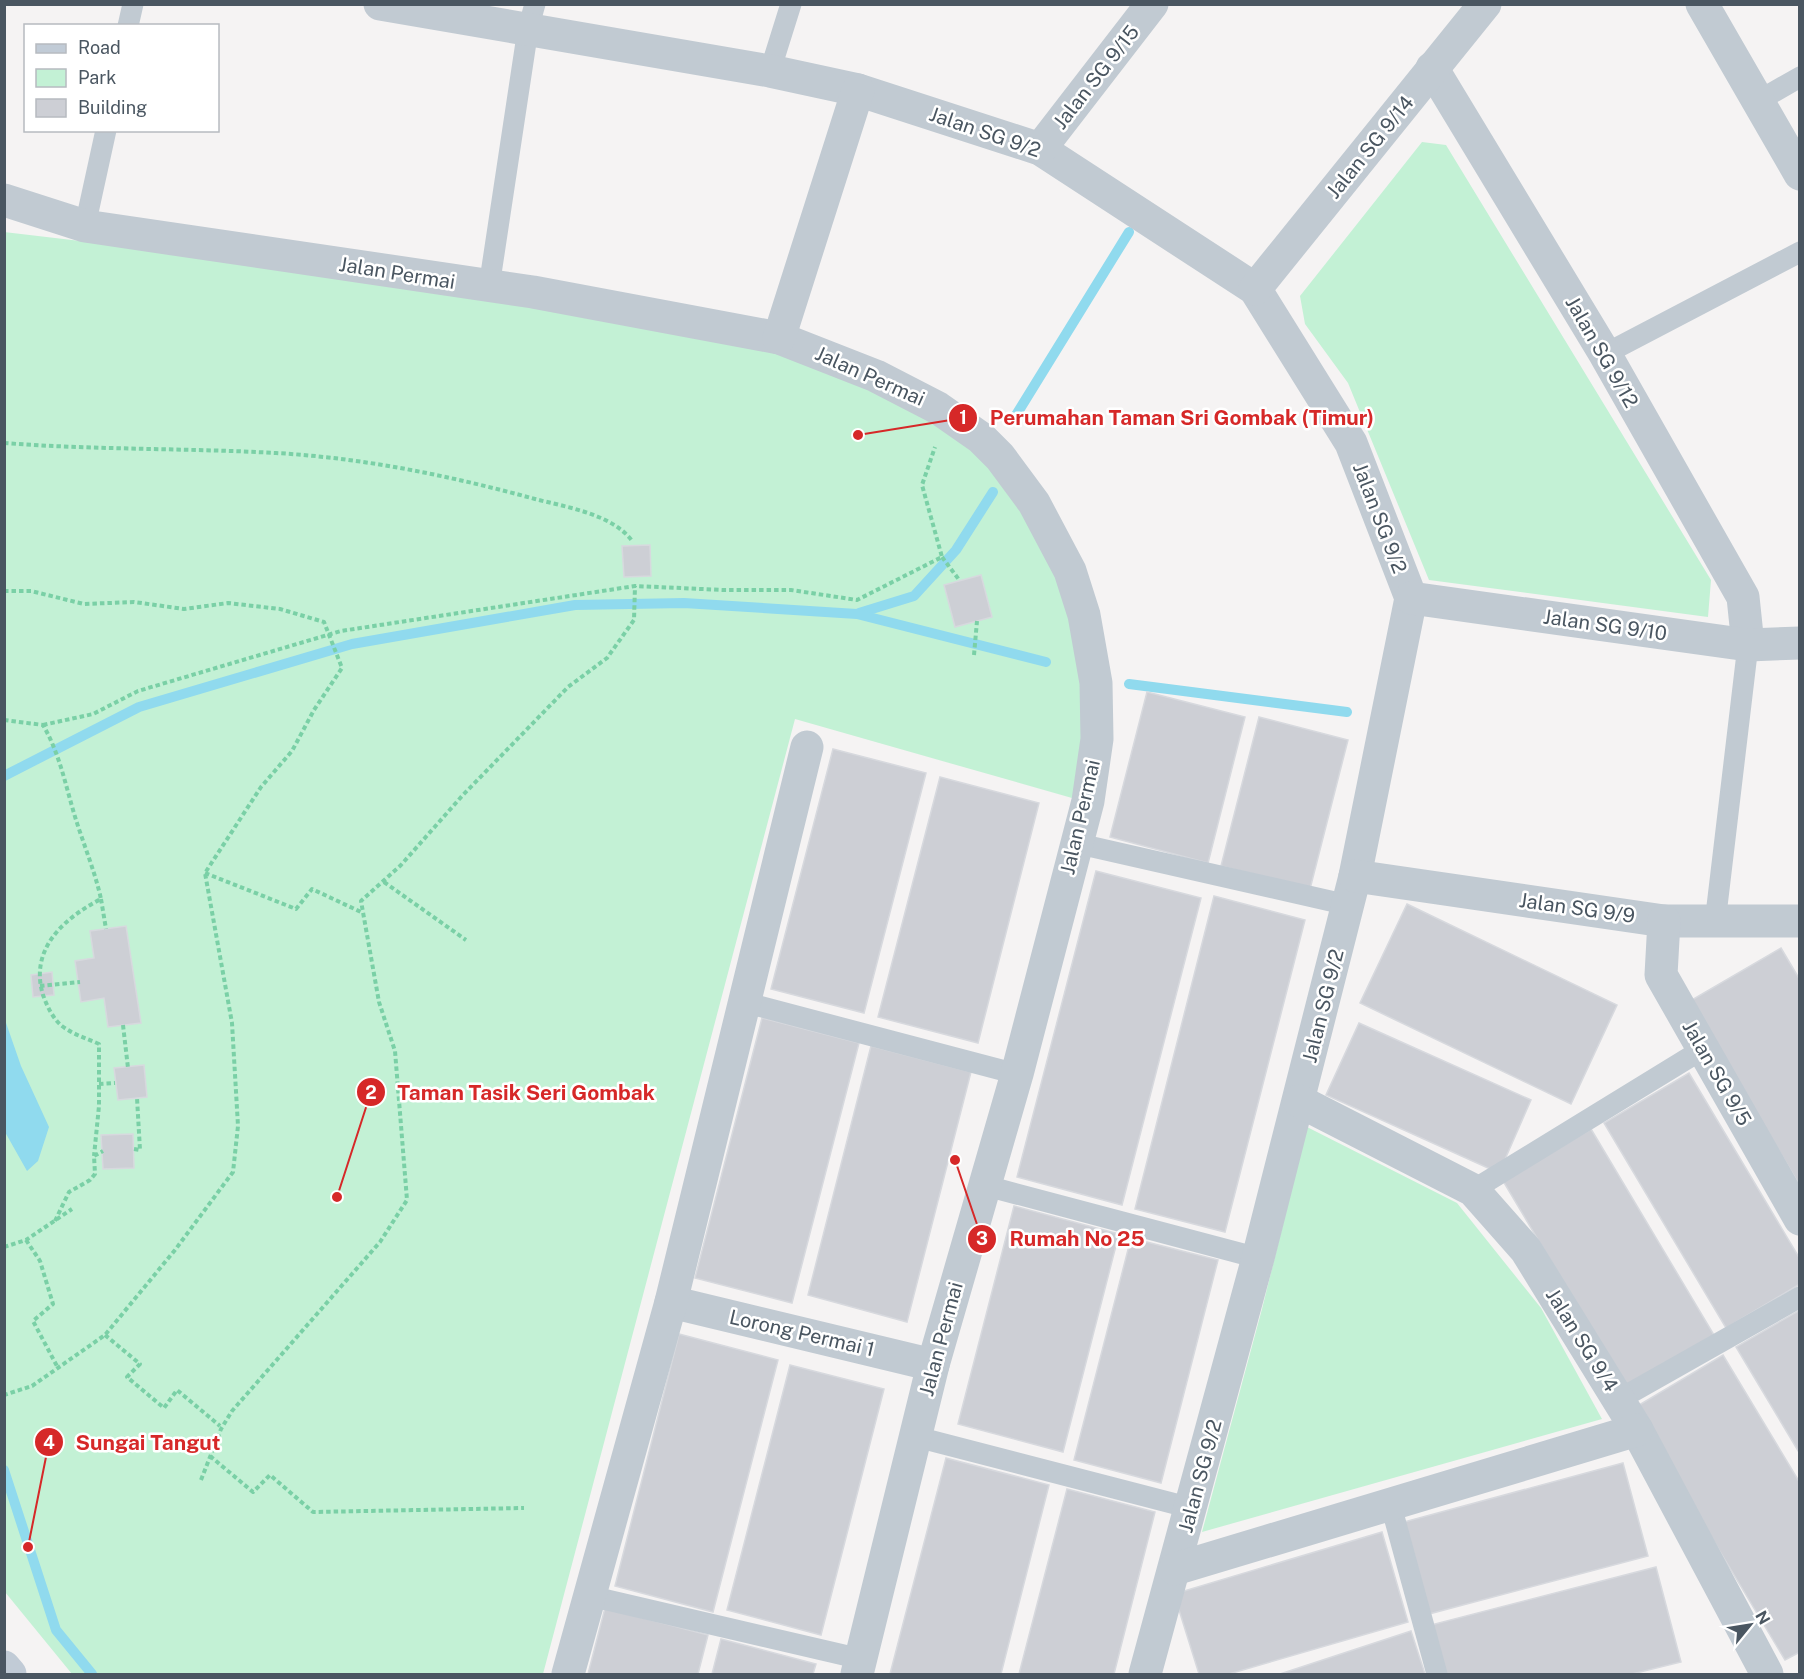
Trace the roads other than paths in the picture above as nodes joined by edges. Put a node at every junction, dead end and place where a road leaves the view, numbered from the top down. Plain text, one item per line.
1 (133, 4) edge
2 (380, 4) edge
3 (791, 4) edge
4 (1152, 4) edge
5 (1485, 4) edge
6 (1702, 4) edge
7 (532, 17) edge
8 (128, 24) edge
9 (1432, 68) junction
10 (770, 71) junction
11 (1800, 77) edge
12 (858, 90) junction
13 (1758, 101) junction
14 (106, 132) edge
15 (1040, 149) junction
16 (1800, 174) edge
17 (4, 200) edge
18 (85, 226) junction
19 (1800, 252) edge
20 (489, 287) junction
21 (1255, 289) junction
22 (779, 338) junction
23 (1605, 354) junction
24 (1411, 598) junction
25 (1800, 643) edge
26 (1748, 645) junction
27 (807, 747) dead end
28 (1075, 843) junction
29 (1352, 891) junction
30 (1664, 921) junction
31 (1800, 921) edge
32 (1715, 923) junction
33 (747, 1003) junction
34 (1703, 1049) junction
35 (1017, 1074) junction
36 (1299, 1101) junction
37 (983, 1185) junction
38 (1473, 1190) junction
39 (1800, 1219) edge
40 (1258, 1258) junction
41 (1800, 1297) edge
42 (671, 1302) junction
43 (933, 1365) junction
44 (1618, 1400) junction
45 (1637, 1430) junction
46 (917, 1437) junction
47 (1390, 1502) junction
48 (1191, 1508) junction
49 (1175, 1569) junction
50 (590, 1596) junction
51 (4, 1667) edge
52 (859, 1667) edge
53 (10, 1674) edge
54 (568, 1674) edge
55 (1145, 1674) edge
56 (1437, 1674) edge
57 (1767, 1674) edge

1 - 8 lane
2 - 7 street, Jalan SG 9/2
3 - 10 lane
4 - 15 street, Jalan SG 9/15
5 - 9 street, Jalan SG 9/14
6 - 13 street
7 - 10 street, Jalan SG 9/2
7 - 20 lane
9 - 21 street, Jalan SG 9/14
9 - 23 street, Jalan SG 9/12
10 - 12 street, Jalan SG 9/2
11 - 13 lane
12 - 15 street, Jalan SG 9/2
12 - 22 street
13 - 16 street
14 - 18 lane
15 - 21 street, Jalan SG 9/2
17 - 18 street, Jalan Permai
18 - 20 street, Jalan Permai
19 - 23 lane
20 - 22 street, Jalan Permai
21 - 24 street, Jalan SG 9/2
22 - 28 street, Jalan Permai
23 - 26 street, Jalan SG 9/12
24 - 26 street, Jalan SG 9/10
24 - 29 street, Jalan SG 9/2
25 - 26 street, Jalan SG 9/10
26 - 32 lane
27 - 33 street
28 - 29 lane
28 - 35 street, Jalan Permai
29 - 30 street, Jalan SG 9/9
29 - 36 street, Jalan SG 9/2
30 - 32 street, Jalan SG 9/9
30 - 34 street, Jalan SG 9/5
31 - 32 street, Jalan SG 9/9
33 - 35 lane
33 - 42 street
34 - 38 lane
34 - 39 street, Jalan SG 9/5
35 - 37 street, Jalan Permai
36 - 38 street, Jalan SG 9/4
36 - 40 street, Jalan SG 9/2
37 - 40 lane
37 - 43 street, Jalan Permai
38 - 44 street, Jalan SG 9/4
40 - 48 street, Jalan SG 9/2
41 - 44 lane
42 - 43 street, Lorong Permai 1
42 - 50 street
43 - 46 street, Jalan Permai
44 - 45 street, Jalan SG 9/4
45 - 47 street
45 - 57 street, Jalan SG 9/4
46 - 48 lane
46 - 52 street, Jalan Permai
47 - 49 street
47 - 56 lane
48 - 49 street, Jalan SG 9/2
49 - 55 street, Jalan SG 9/2
50 - 52 lane
50 - 54 street
51 - 53 street

